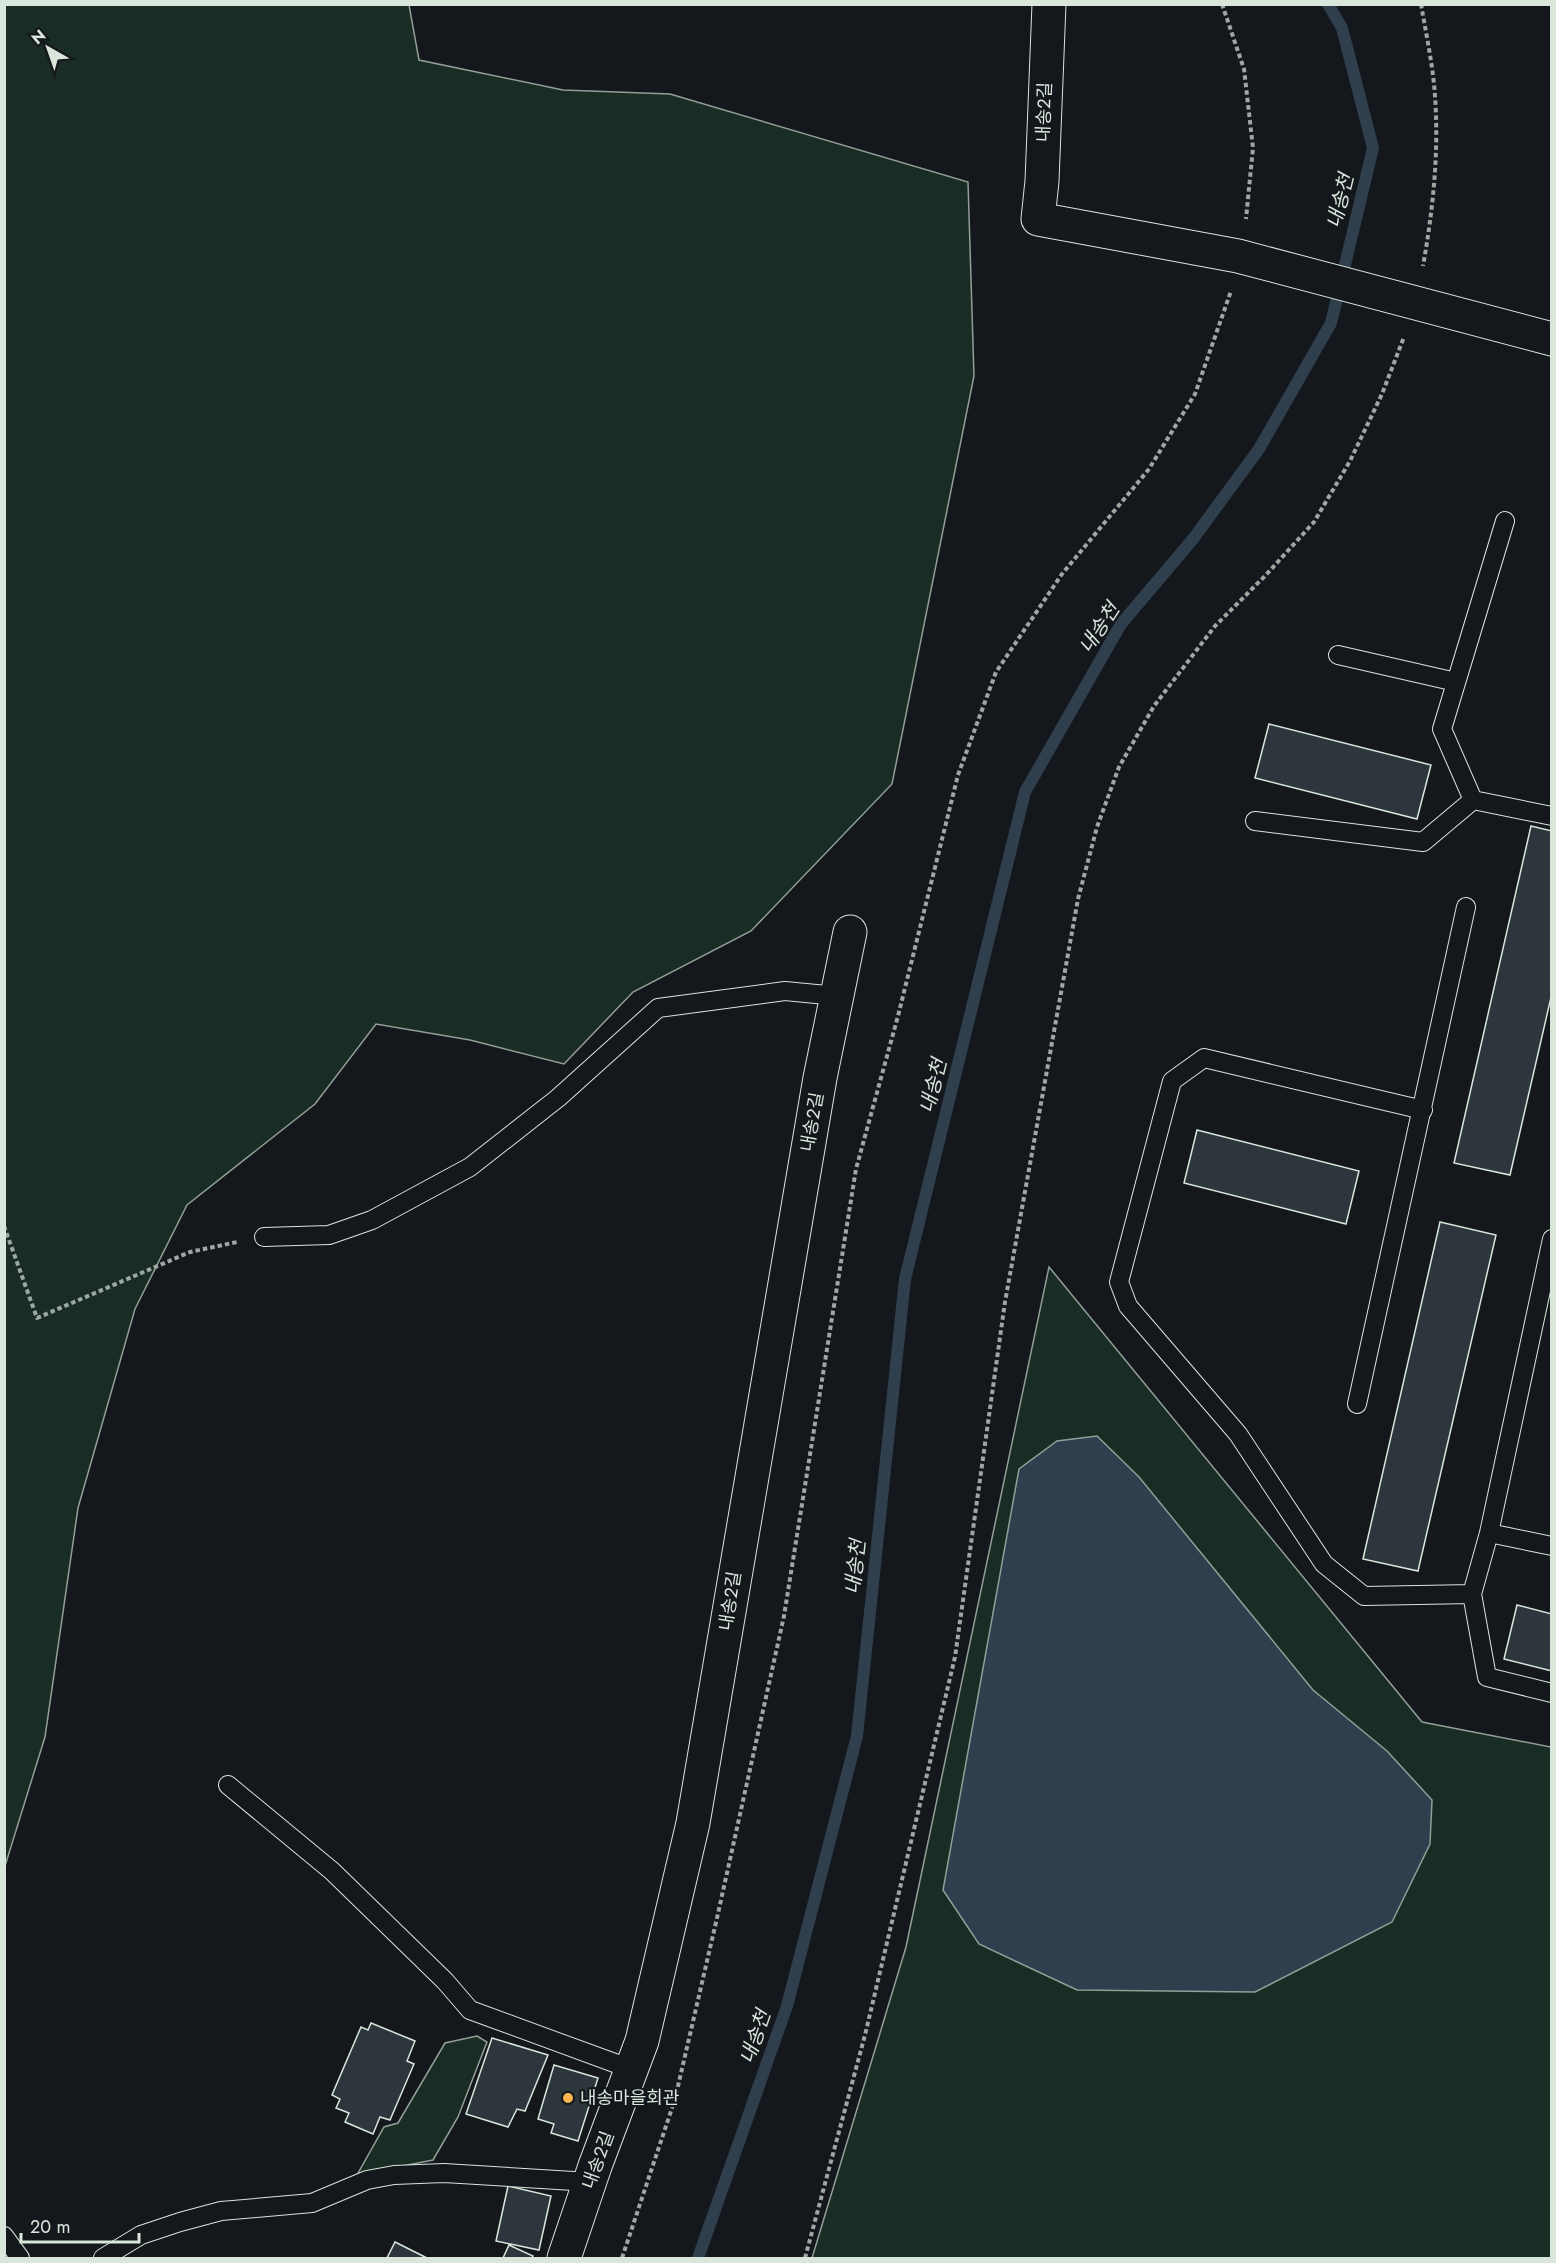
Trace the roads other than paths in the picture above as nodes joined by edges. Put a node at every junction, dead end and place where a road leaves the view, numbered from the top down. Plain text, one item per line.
1 (1049, 4) edge
2 (1551, 339) edge
3 (1505, 521) dead end
4 (1338, 655) dead end
5 (1456, 682) junction
6 (1473, 800) junction
7 (1551, 816) edge
8 (1255, 821) dead end
9 (1467, 907) dead end
10 (850, 932) dead end
11 (837, 996) junction
12 (1423, 1110) junction
13 (264, 1237) road end
14 (1551, 1239) edge
15 (1357, 1404) dead end
16 (1489, 1533) junction
17 (1551, 1546) edge
18 (1472, 1594) junction
19 (1551, 1693) edge
20 (228, 1785) dead end
21 (631, 2069) junction
22 (590, 2182) junction
23 (4, 2236) edge
24 (20, 2259) edge
25 (103, 2259) edge
26 (564, 2259) edge

1 - 2 street, 내송2길
3 - 5 lane
4 - 5 lane
5 - 6 lane
6 - 7 lane
6 - 8 lane
9 - 12 lane
10 - 11 street, 내송2길
11 - 13 lane
11 - 21 street, 내송2길
12 - 15 lane
12 - 18 lane
14 - 16 lane
16 - 17 lane
16 - 18 lane
18 - 19 lane
20 - 21 lane
21 - 22 street, 내송2길
22 - 25 lane
22 - 26 street, 내송2길
23 - 24 lane

